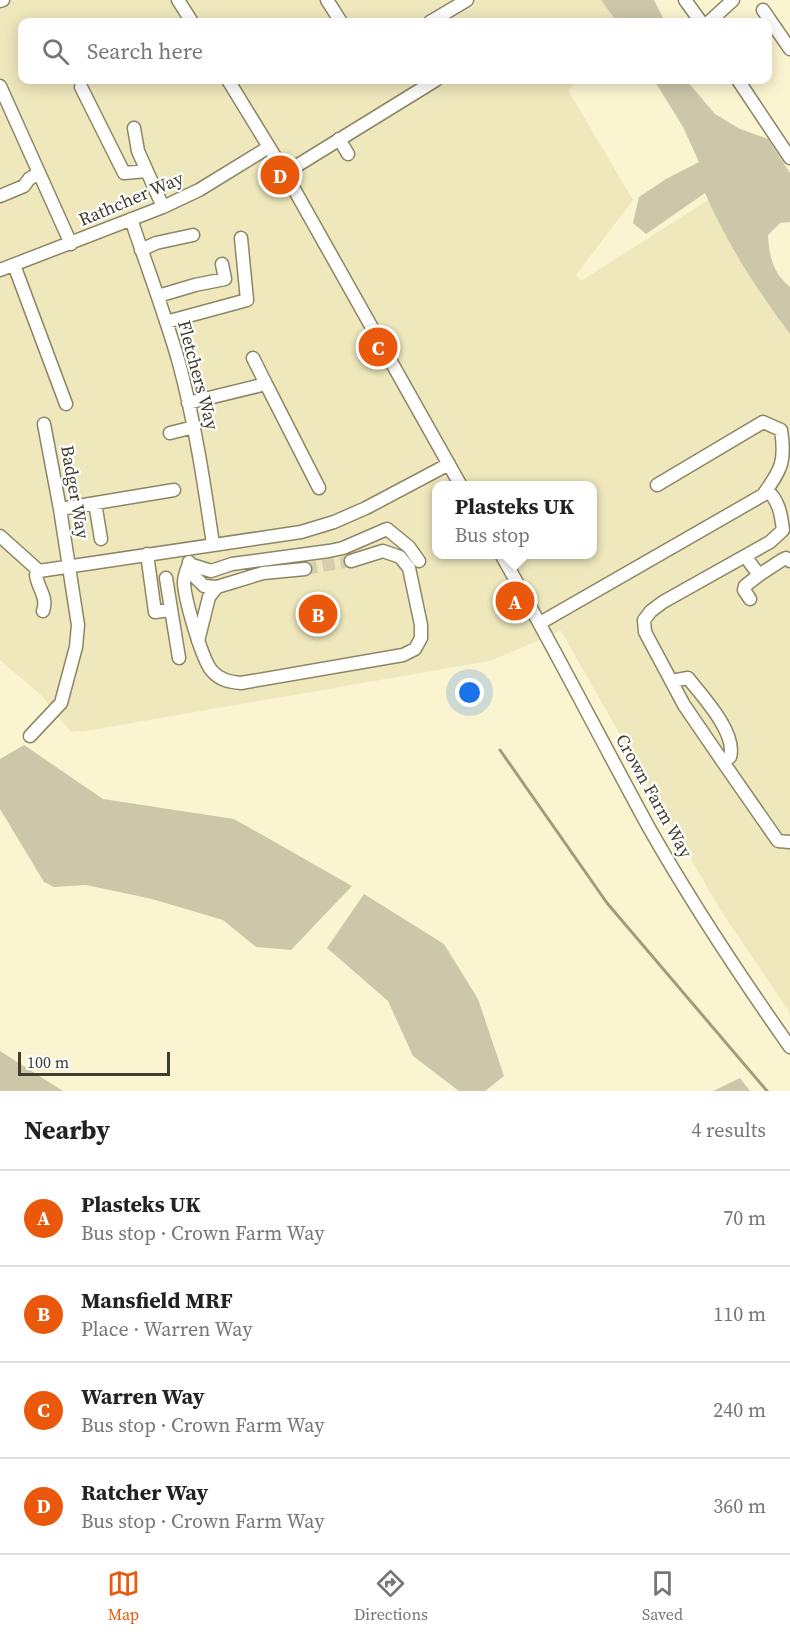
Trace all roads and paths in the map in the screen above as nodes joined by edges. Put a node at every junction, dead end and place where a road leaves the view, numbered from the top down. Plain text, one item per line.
1 (178, 0) edge
2 (327, 0) edge
3 (467, 0) edge
4 (685, 0) edge
5 (733, 0) edge
6 (764, 10) dead end
7 (189, 18) edge
8 (338, 18) edge
9 (439, 18) edge
10 (697, 18) edge
11 (713, 18) edge
12 (769, 18) edge
13 (772, 22) edge
14 (790, 49) edge
15 (230, 84) edge
16 (429, 84) edge
17 (741, 84) edge
18 (0, 86) edge
19 (81, 87) dead end
20 (134, 128) dead end
21 (339, 139) junction
22 (269, 147) junction
23 (348, 154) dead end
24 (790, 158) edge
25 (147, 171) junction
26 (39, 173) junction
27 (285, 173) junction
28 (0, 196) edge
29 (163, 207) junction
30 (131, 219) junction
31 (194, 235) dead end
32 (241, 238) dead end
33 (70, 244) junction
34 (141, 250) junction
35 (222, 264) dead end
36 (14, 265) junction
37 (0, 270) edge
38 (158, 296) junction
39 (166, 322) junction
40 (253, 358) dead end
41 (266, 384) junction
42 (188, 403) junction
43 (66, 404) dead end
44 (44, 424) dead end
45 (194, 428) junction
46 (170, 433) dead end
47 (449, 464) junction
48 (458, 481) edge
49 (657, 485) dead end
50 (319, 488) dead end
51 (174, 490) dead end
52 (767, 490) junction
53 (95, 503) junction
54 (60, 509) junction
55 (788, 526) edge
56 (0, 536) edge
57 (101, 539) dead end
58 (213, 544) junction
59 (187, 549) junction
60 (147, 554) junction
61 (745, 556) junction
62 (503, 559) edge
63 (351, 561) tunnel mouth
64 (419, 561) dead end
65 (790, 561) edge
66 (189, 564) junction
67 (69, 566) junction
68 (304, 569) tunnel mouth
69 (39, 571) junction
70 (759, 575) junction
71 (166, 578) dead end
72 (217, 587) junction
73 (750, 599) dead end
74 (171, 610) junction
75 (43, 611) dead end
76 (540, 623) junction
77 (198, 641) junction
78 (179, 658) dead end
79 (671, 681) junction
80 (30, 736) dead end
81 (723, 762) junction
82 (784, 842) edge
83 (790, 1047) edge

1 - 7 street
2 - 8 street
3 - 9 street
4 - 10 street
5 - 11 street
6 - 12 street
13 - 14 street
15 - 22 street
16 - 21 street
17 - 24 street
18 - 26 street
19 - 25 street
20 - 25 street
21 - 23 street
21 - 27 street
22 - 27 street
22 - 29 street, Rathcher Way
25 - 29 street
26 - 28 street
26 - 33 street
27 - 47 street
29 - 30 street, Rathcher Way
30 - 33 street, Rathcher Way
30 - 34 street, Fletchers Way
31 - 34 street
32 - 39 street
33 - 36 street, Rathcher Way
34 - 38 street, Fletchers Way
35 - 38 street
36 - 37 street, Rathcher Way
36 - 43 street
38 - 39 street, Fletchers Way
39 - 42 street, Fletchers Way
40 - 41 street
41 - 42 street
41 - 50 street
42 - 45 street, Fletchers Way
44 - 54 street, Badger Way
45 - 46 street
45 - 58 street, Fletchers Way
47 - 48 street
47 - 58 street
49 - 52 street
51 - 53 street
52 - 55 street
52 - 76 street
53 - 54 street
53 - 57 street
54 - 67 street, Badger Way
55 - 61 street
56 - 69 street
58 - 59 street
59 - 60 street
59 - 66 street
60 - 67 street
60 - 74 street
61 - 70 street
61 - 79 street
62 - 76 street, Crown Farm Way
63 - 77 street
64 - 66 street
65 - 70 street
66 - 72 street
66 - 77 street
67 - 69 street
67 - 80 street, Badger Way
68 - 72 street
69 - 75 street
70 - 73 street
71 - 74 street
72 - 77 street
74 - 78 street
76 - 83 street, Crown Farm Way
79 - 81 street
79 - 81 street
81 - 82 street

